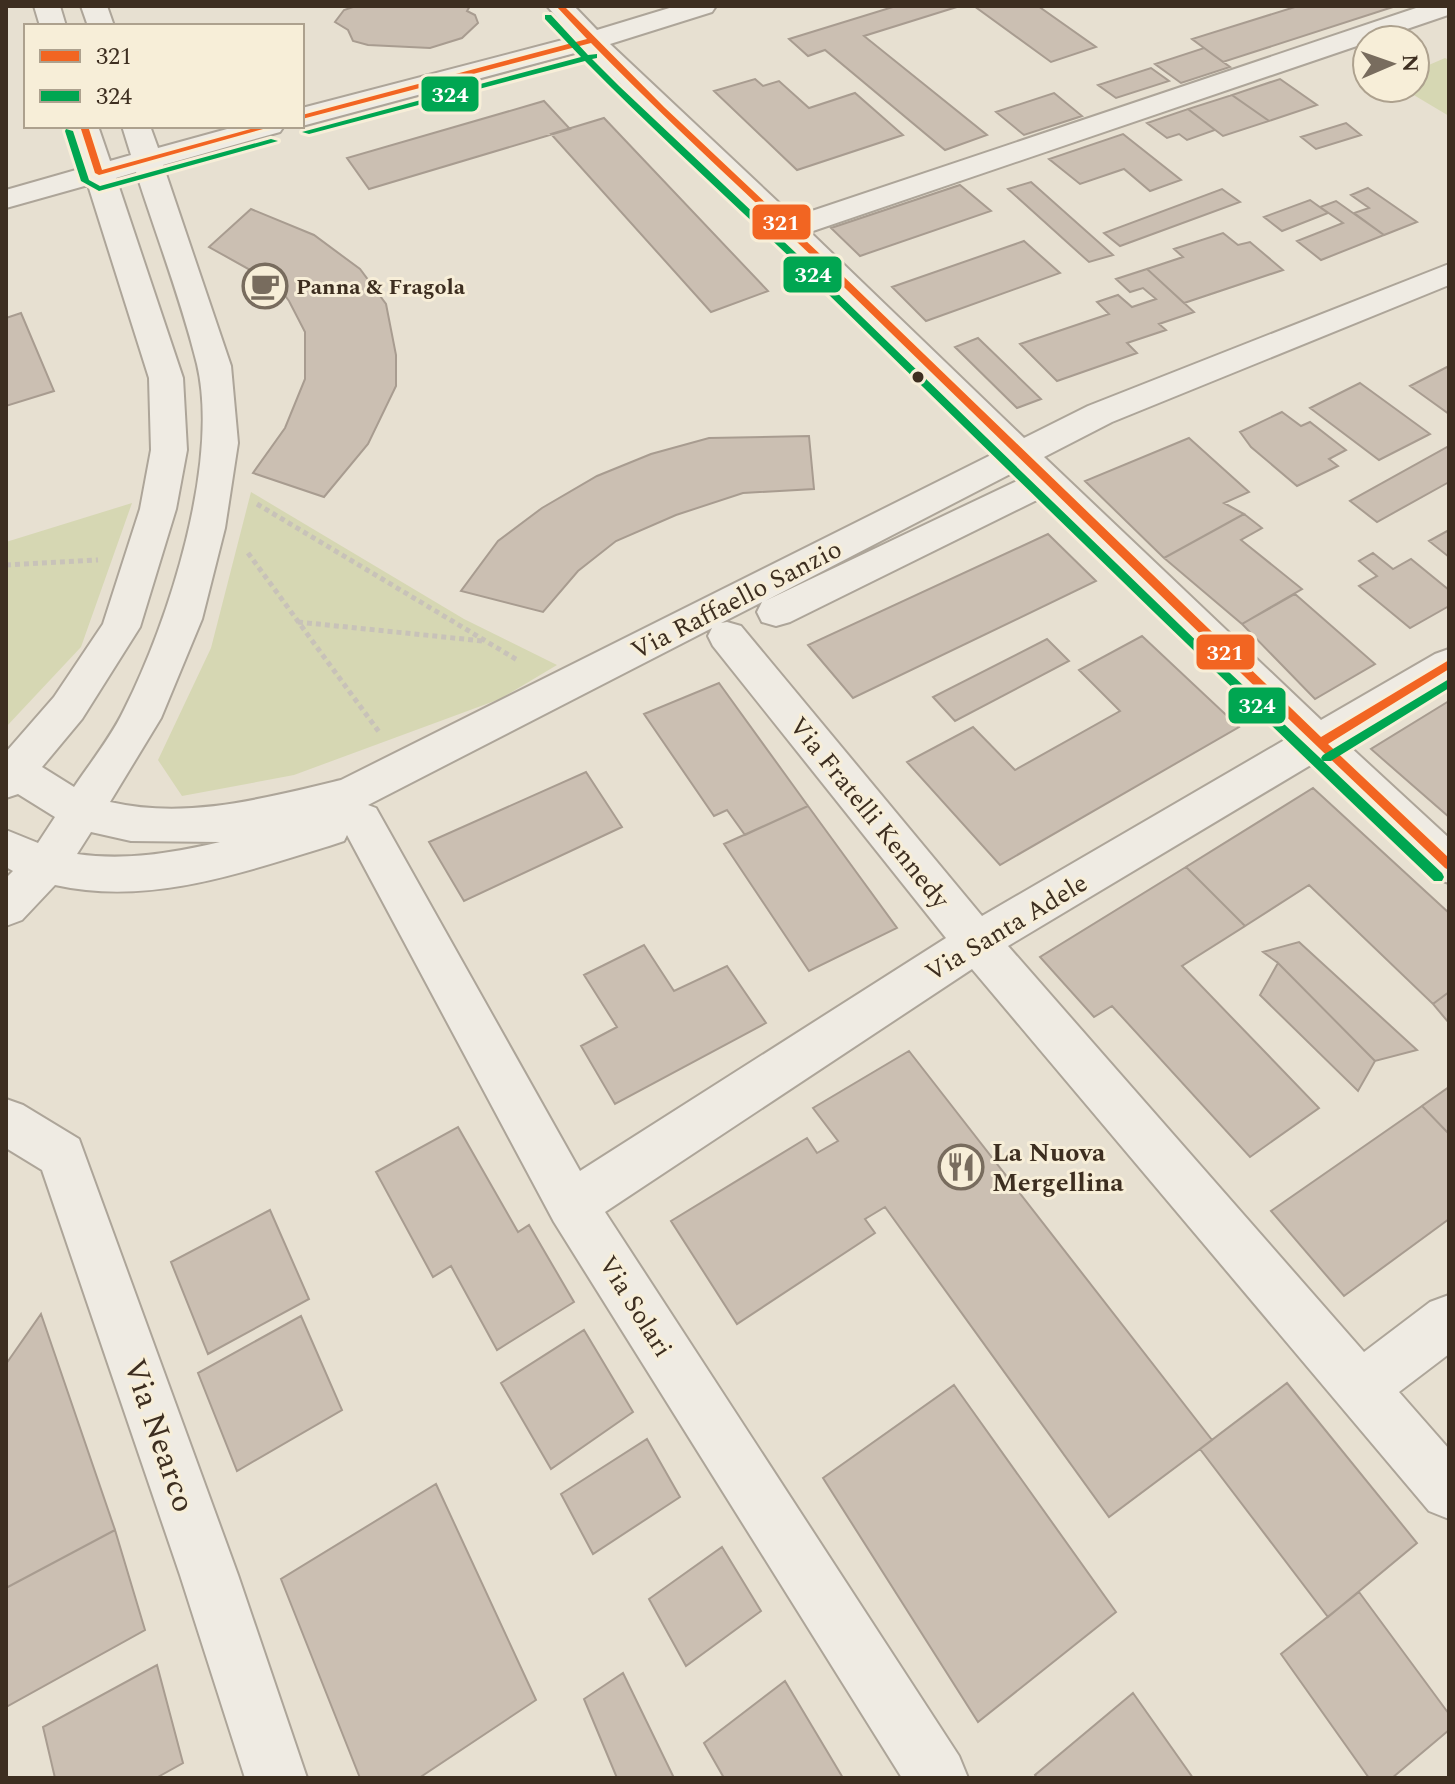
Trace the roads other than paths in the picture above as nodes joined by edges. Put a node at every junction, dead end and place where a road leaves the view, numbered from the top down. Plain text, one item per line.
1 (560, 6) edge
2 (703, 6) edge
3 (1440, 10) edge
4 (590, 41) junction
5 (304, 116) edge
6 (85, 128) edge
7 (254, 128) edge
8 (142, 142) edge
9 (99, 173) junction
10 (6, 199) edge
11 (790, 229) junction
12 (1449, 274) edge
13 (1034, 467) junction
14 (727, 636) junction
15 (1449, 664) edge
16 (1319, 744) junction
17 (10, 776) edge
18 (81, 812) junction
19 (361, 820) junction
20 (6, 848) edge
21 (1449, 865) edge
22 (46, 866) junction
23 (6, 907) edge
24 (976, 942) junction
25 (6, 1121) edge
26 (572, 1205) junction
27 (1449, 1321) edge
28 (1362, 1386) junction
29 (1449, 1491) edge
30 (276, 1778) edge
31 (937, 1778) edge

1 - 4 street
2 - 4 street
3 - 11 street
4 - 5 street
4 - 11 street
6 - 9 street
7 - 8 street
8 - 9 street
8 - 18 street
9 - 10 street
9 - 17 street
11 - 13 street
12 - 13 street, Via Raffaello Sanzio
13 - 14 street, Via Raffaello Sanzio
13 - 16 street
13 - 18 street, Via Raffaello Sanzio
14 - 19 street, Via Raffaello Sanzio
14 - 24 street, Via Fratelli Kennedy
15 - 16 street, Via Santa Adele
16 - 21 street
16 - 24 street, Via Santa Adele
17 - 18 street, Via Raffaello Sanzio
18 - 22 street
19 - 22 street, Via Raffaello Sanzio
19 - 26 street, Via Solari
20 - 22 street, Via Raffaello Sanzio
22 - 23 street
24 - 26 street, Via Santa Adele
24 - 28 street, Via Fratelli Kennedy
25 - 30 street, Via Nearco
26 - 31 street, Via Solari
27 - 28 street
28 - 29 street, Via Fratelli Kennedy

